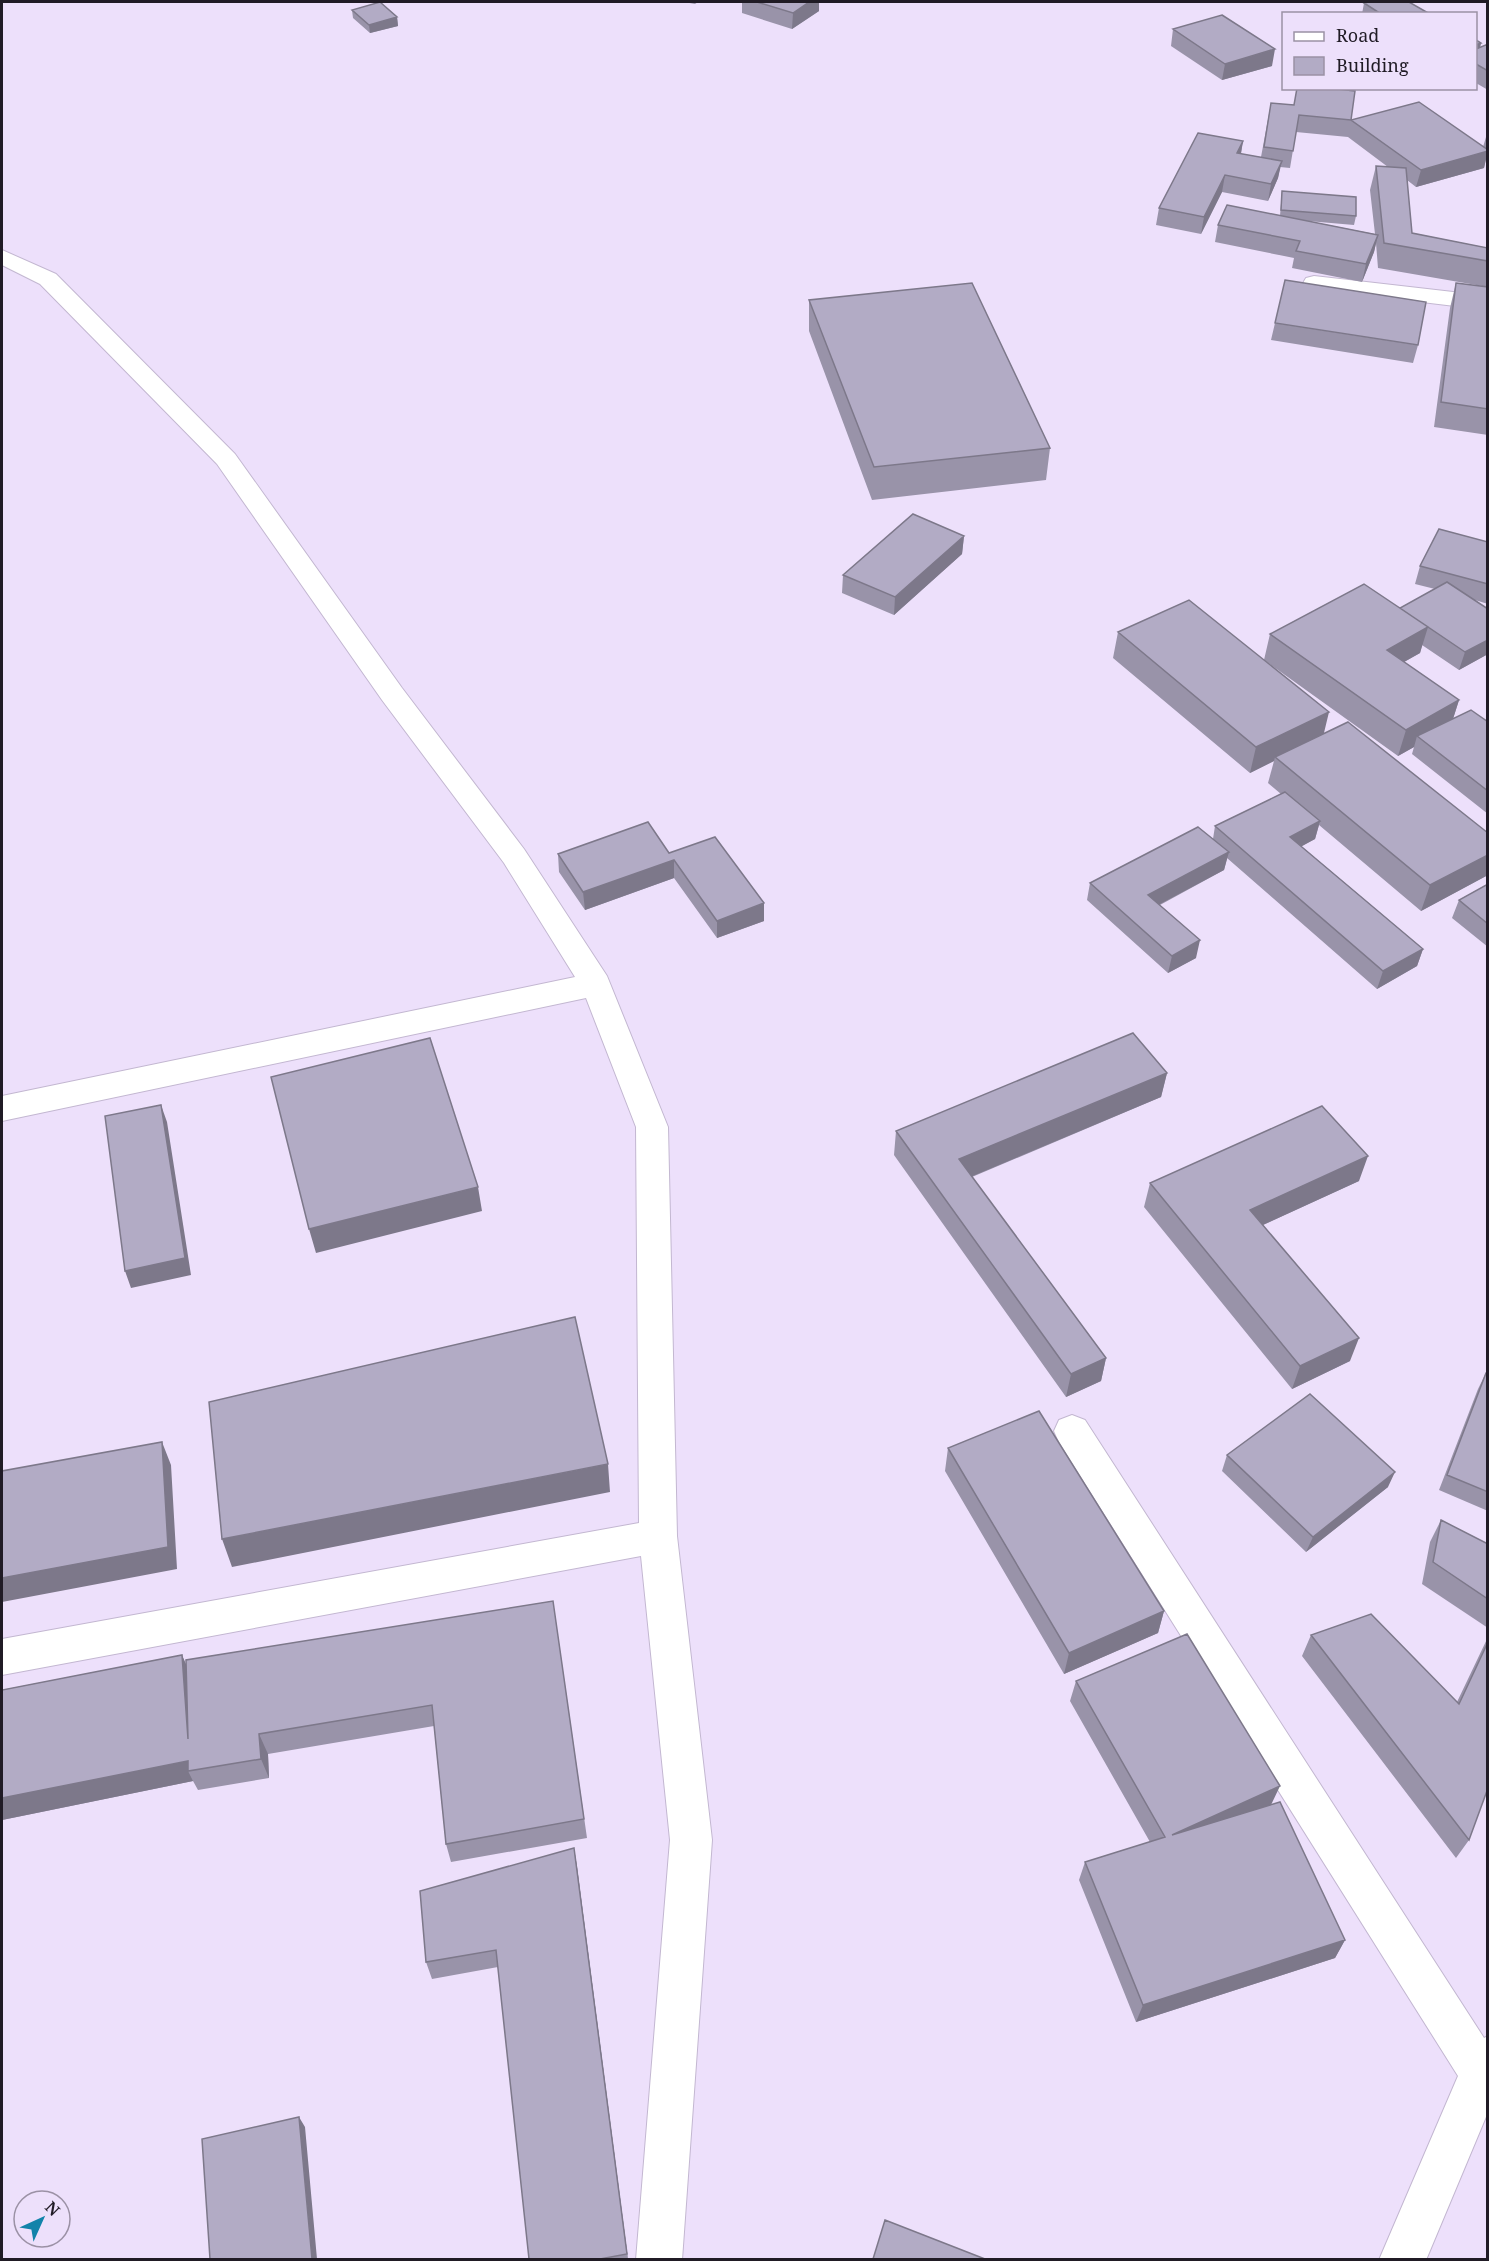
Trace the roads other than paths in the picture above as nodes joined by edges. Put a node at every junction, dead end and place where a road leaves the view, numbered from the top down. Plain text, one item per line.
1 (2, 257) edge
2 (1314, 283) edge
3 (1488, 303) edge
4 (596, 984) junction
5 (2, 1109) edge
6 (1072, 1431) dead end
7 (658, 1536) junction
8 (2, 1657) edge
9 (1484, 2065) edge
10 (659, 2259) edge
11 (1402, 2259) edge

1 - 4 street
2 - 3 street
4 - 5 street
4 - 7 street
6 - 9 street
7 - 8 street
7 - 10 street
9 - 11 street

